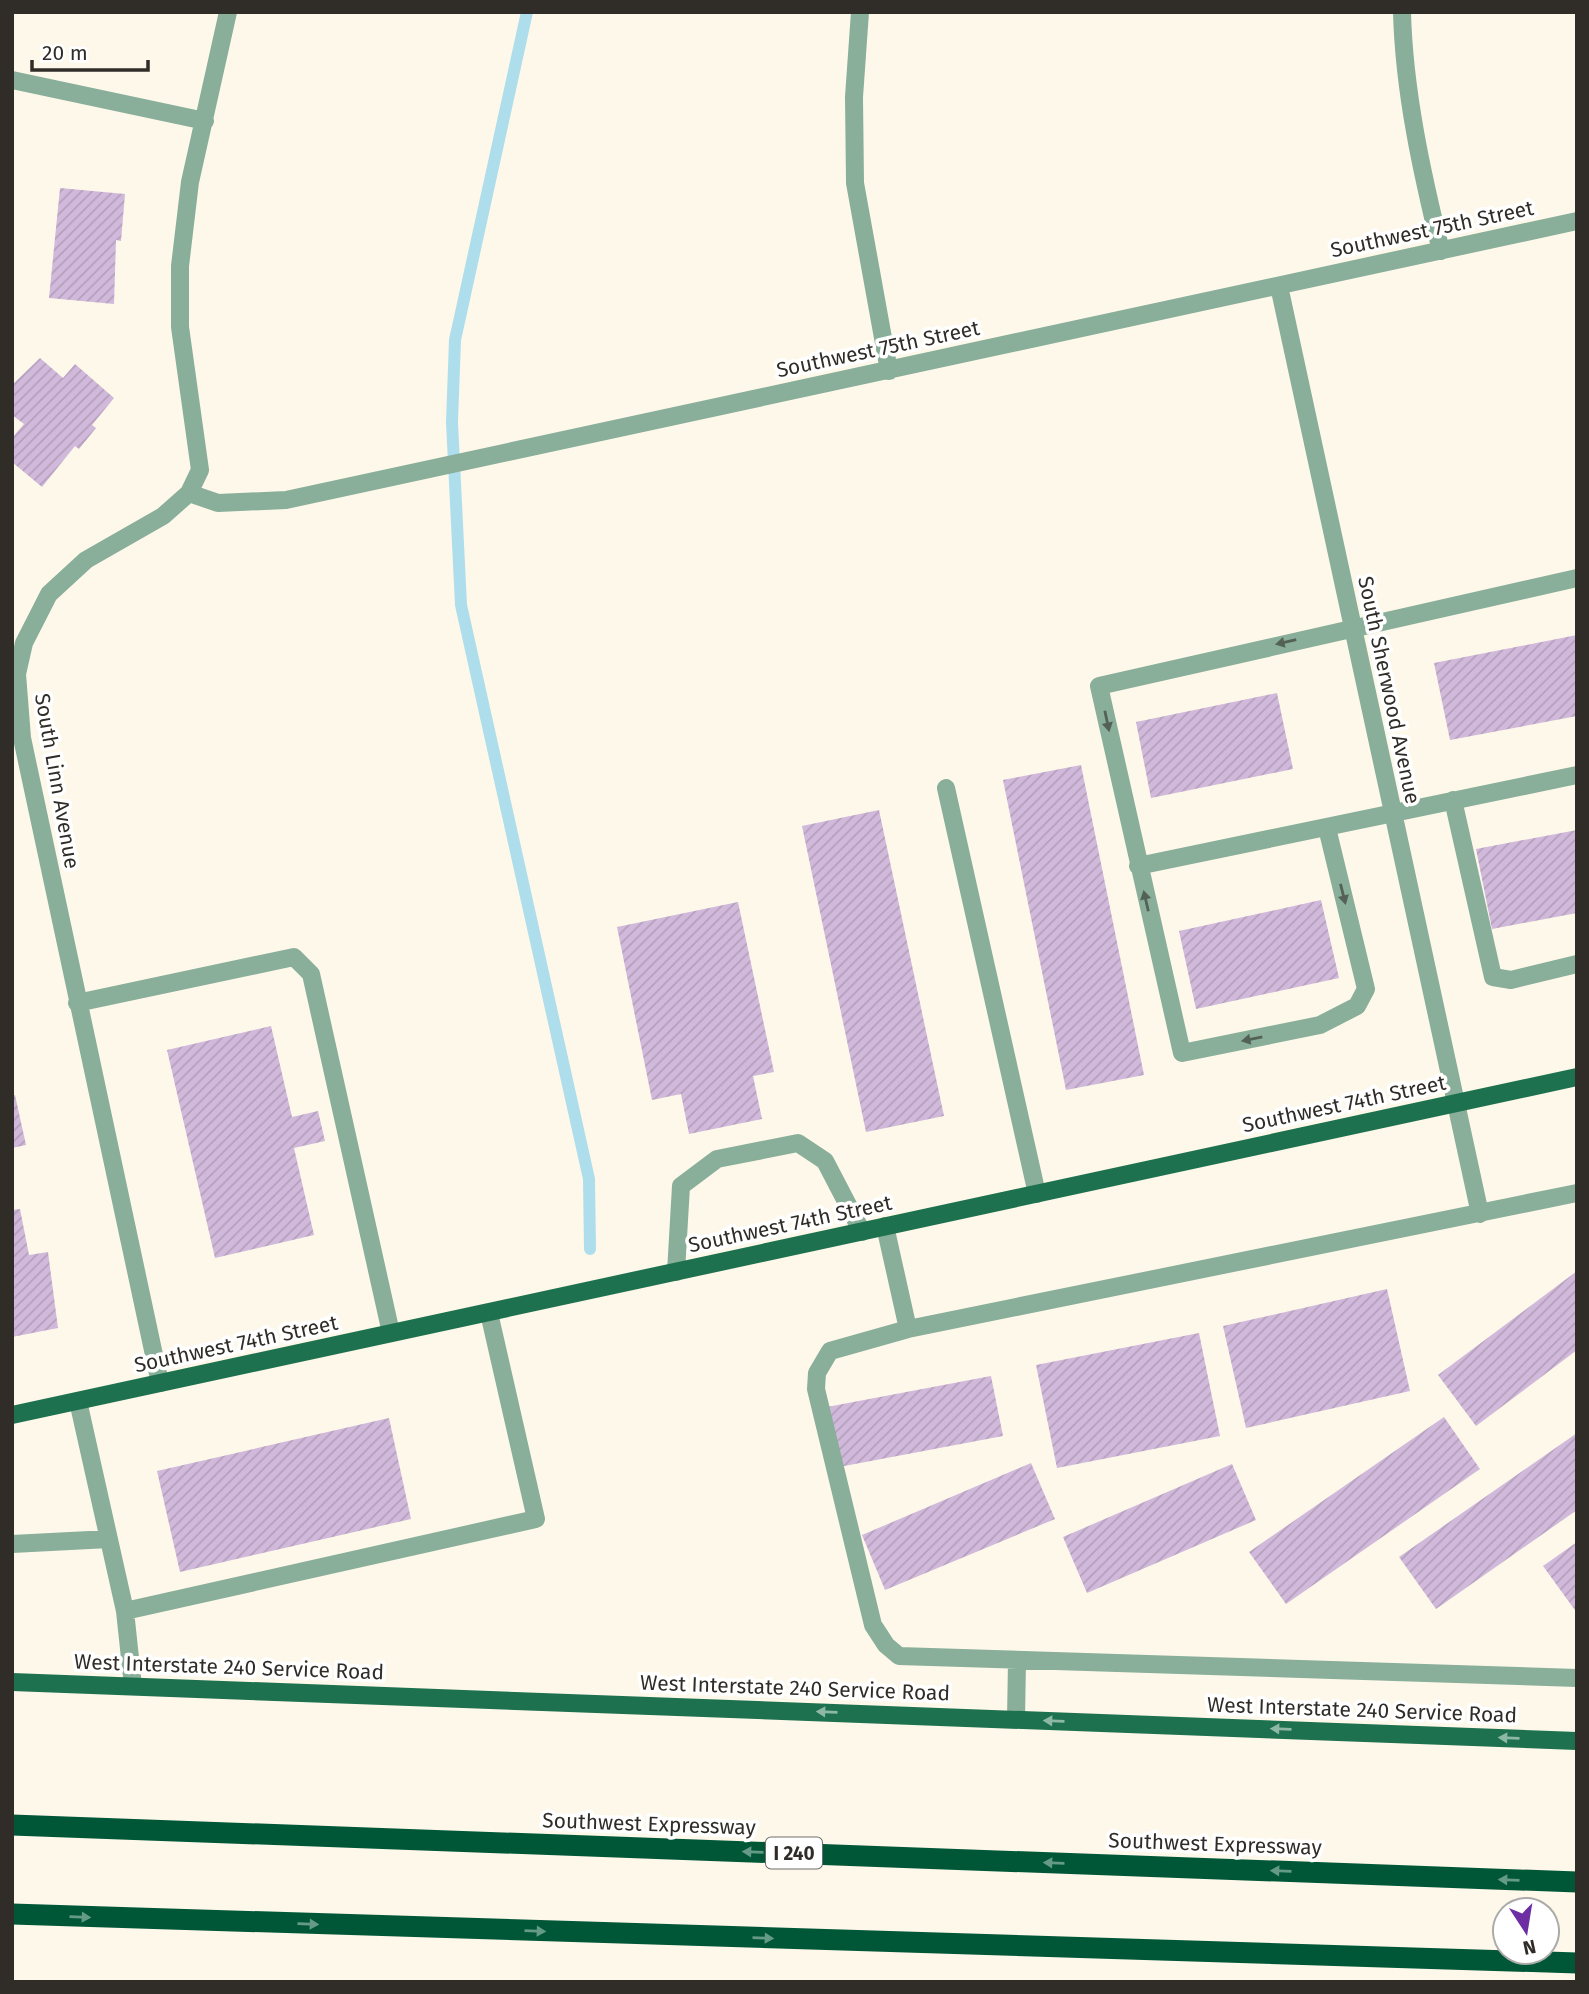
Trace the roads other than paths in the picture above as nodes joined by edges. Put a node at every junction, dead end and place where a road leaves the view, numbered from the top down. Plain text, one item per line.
1 (228, 12) edge
2 (860, 12) edge
3 (1402, 12) edge
4 (12, 80) edge
5 (205, 121) junction
6 (1577, 221) edge
7 (1441, 251) junction
8 (1279, 286) junction
9 (889, 371) junction
10 (189, 493) junction
11 (1577, 578) edge
12 (1352, 626) junction
13 (1577, 775) edge
14 (946, 788) dead end
15 (1453, 800) junction
16 (1392, 812) junction
17 (1327, 828) junction
18 (1138, 866) junction
19 (1577, 964) edge
20 (77, 1003) junction
21 (1577, 1077) edge
22 (1454, 1104) junction
23 (1037, 1194) junction
24 (1577, 1194) edge
25 (1480, 1214) junction
26 (885, 1226) junction
27 (862, 1232) junction
28 (676, 1272) junction
29 (489, 1313) junction
30 (908, 1329) junction
31 (391, 1334) junction
32 (160, 1383) junction
33 (78, 1401) junction
34 (12, 1415) edge
35 (109, 1539) junction
36 (12, 1544) edge
37 (125, 1611) junction
38 (1017, 1661) junction
39 (1577, 1678) edge
40 (12, 1682) edge
41 (133, 1686) junction
42 (1016, 1719) junction
43 (1577, 1741) edge
44 (12, 1825) edge
45 (1577, 1882) edge
46 (12, 1914) edge
47 (1577, 1963) edge

1 - 5 street, South Linn Avenue
2 - 9 street
3 - 7 street
4 - 5 street
5 - 10 street, South Linn Avenue
6 - 7 street, Southwest 75th Street
7 - 8 street, Southwest 75th Street
8 - 9 street, Southwest 75th Street
8 - 12 street, South Sherwood Avenue
9 - 10 street, Southwest 75th Street
10 - 20 street, South Linn Avenue
11 - 12 street
12 - 16 street, South Sherwood Avenue
12 -> 18 street
13 - 15 street
14 - 23 street
15 - 16 street
15 - 19 street
16 - 17 street
16 - 22 street, South Sherwood Avenue
17 - 18 street
17 -> 18 street
20 - 31 street
20 - 32 street, South Linn Avenue
21 - 22 main road, Southwest 74th Street
22 - 23 main road, Southwest 74th Street
22 - 25 street, South Sherwood Avenue
23 - 26 main road, Southwest 74th Street
24 - 25 street
25 - 30 street
26 - 27 main road, Southwest 74th Street
26 - 30 street
27 - 28 main road, Southwest 74th Street
27 - 28 street
28 - 29 main road, Southwest 74th Street
29 - 31 main road, Southwest 74th Street
29 - 37 street
30 - 38 street
31 - 32 main road, Southwest 74th Street
32 - 33 main road, Southwest 74th Street
33 - 34 main road, Southwest 74th Street
33 - 35 street
35 - 36 street
35 - 37 street
37 - 41 street
38 - 39 street
38 - 42 street
40 - 41 main road, West Interstate 240 Service Road
42 -> 41 main road, West Interstate 240 Service Road
43 -> 42 main road, West Interstate 240 Service Road
45 -> 44 highway, Southwest Expressway / I 240
46 -> 47 highway

